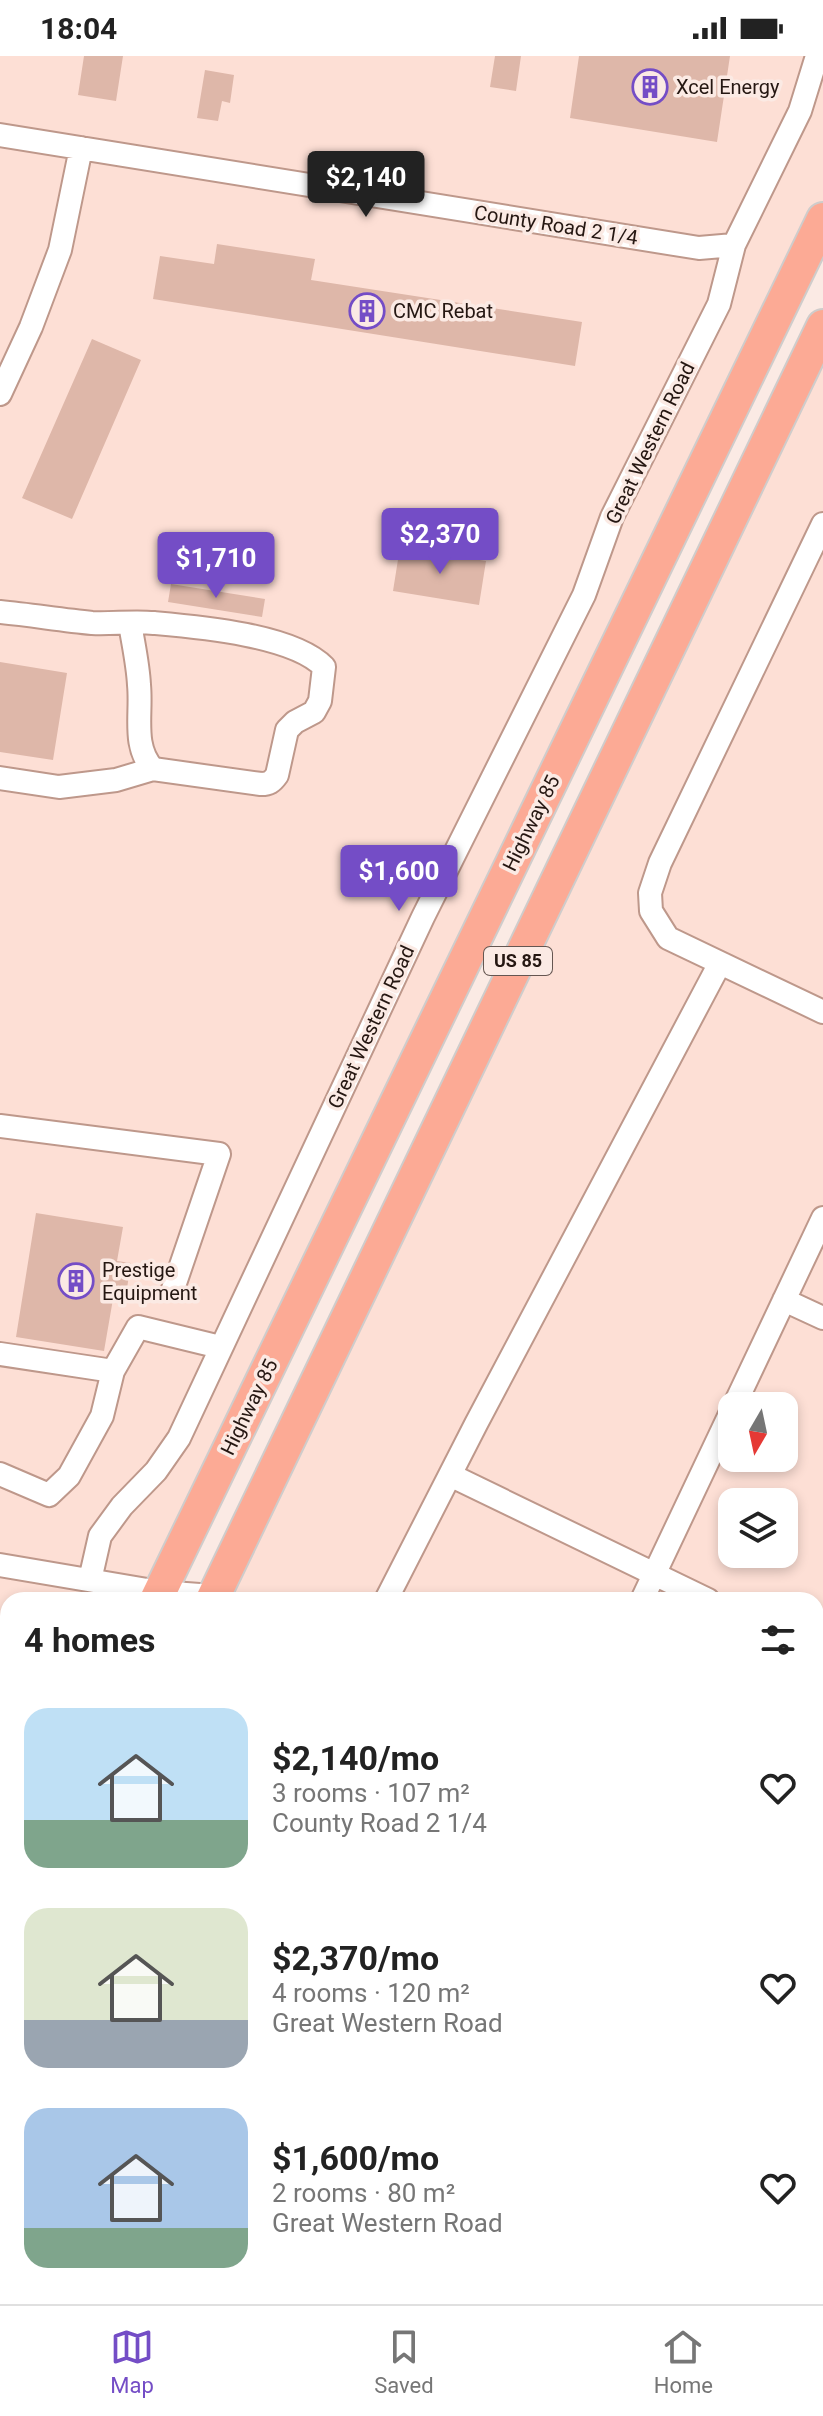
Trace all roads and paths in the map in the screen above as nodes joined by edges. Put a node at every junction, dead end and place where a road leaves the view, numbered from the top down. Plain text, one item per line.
1 (817, 56) edge
2 (0, 135) edge
3 (81, 148) junction
4 (823, 219) edge
5 (734, 245) junction
6 (823, 326) edge
7 (0, 394) edge
8 (823, 524) edge
9 (0, 612) edge
10 (130, 623) junction
11 (153, 769) junction
12 (0, 778) edge
13 (720, 963) junction
14 (823, 1012) edge
15 (0, 1126) edge
16 (823, 1218) edge
17 (173, 1289) dead end
18 (784, 1300) junction
19 (823, 1318) edge
20 (220, 1347) junction
21 (0, 1354) edge
22 (113, 1371) junction
23 (741, 1392) edge
24 (718, 1440) edge
25 (0, 1474) edge
26 (450, 1475) junction
27 (0, 1565) edge
28 (654, 1574) junction
29 (90, 1580) junction
30 (141, 1592) edge
31 (160, 1592) edge
32 (216, 1592) edge
33 (390, 1592) edge
34 (646, 1592) edge
35 (691, 1592) edge

1 - 5 street, Great Western Road
2 - 3 street, County Road 2 1/4
3 - 5 street, County Road 2 1/4
3 - 7 street
4 - 31 highway, Highway 85 / US 85
5 - 20 street, Great Western Road
6 - 32 highway, US 85
8 - 13 street
9 - 10 street
10 - 11 street
10 - 11 street
11 - 12 street
13 - 14 street
13 - 26 street
15 - 17 street
16 - 18 street
18 - 19 street
18 - 23 street
20 - 22 street
20 - 29 street, Great Western Road
21 - 22 street
22 - 25 street
24 - 28 street
26 - 28 street
26 - 33 street
27 - 29 street
28 - 34 street
28 - 35 street
29 - 30 street

